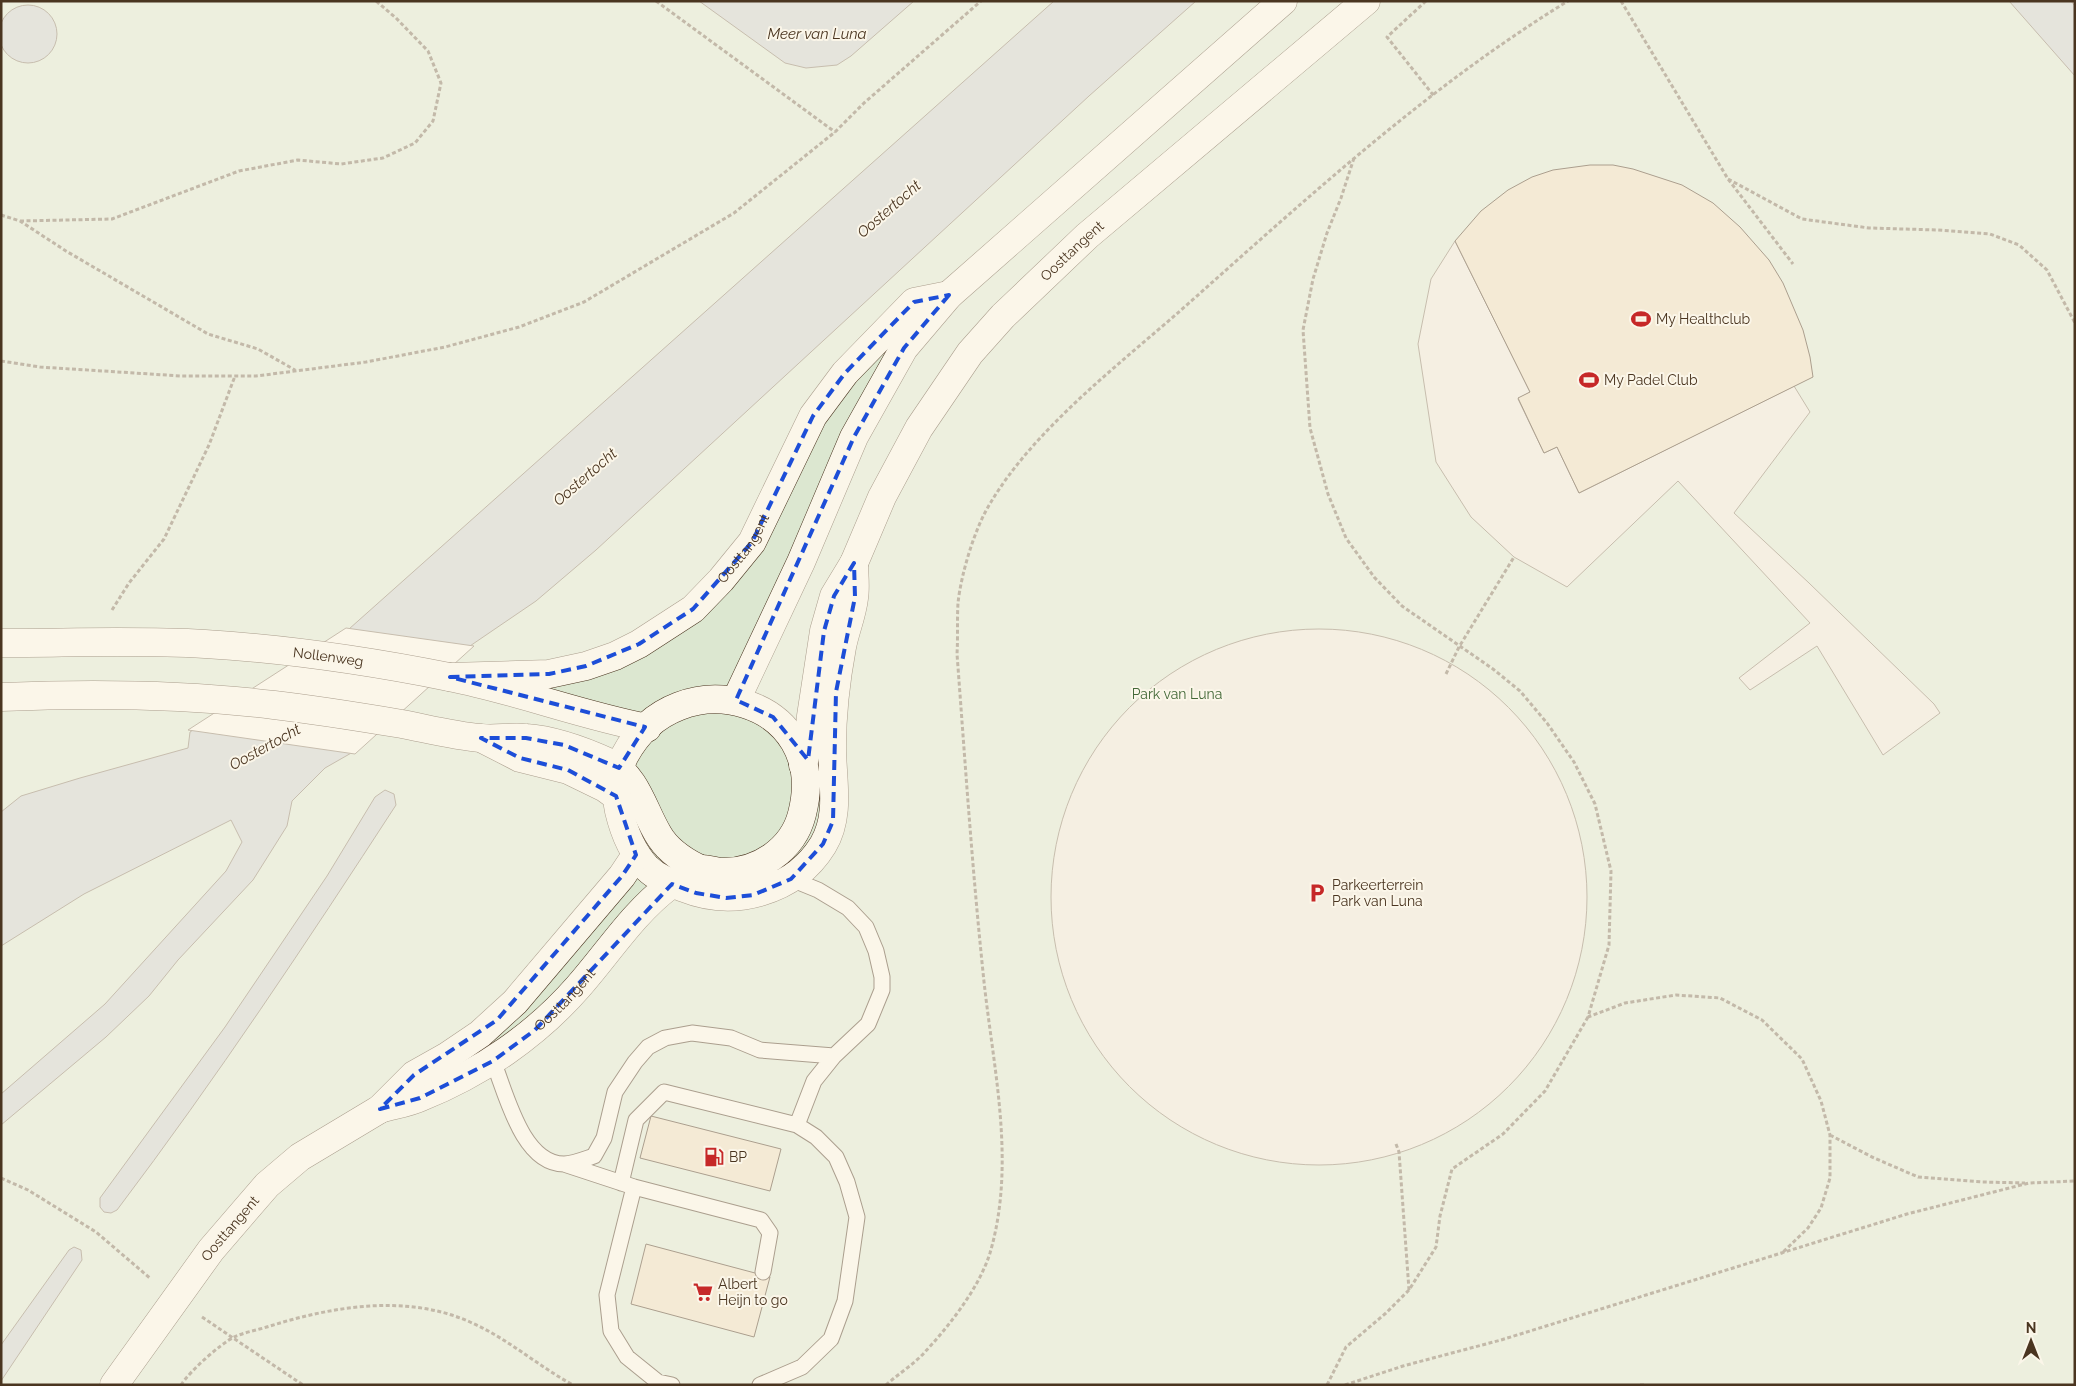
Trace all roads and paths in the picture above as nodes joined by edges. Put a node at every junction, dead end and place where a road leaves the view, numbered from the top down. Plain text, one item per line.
1 (376, 1) edge
2 (656, 1) edge
3 (981, 1) edge
4 (1283, 1) edge
5 (1366, 1) edge
6 (1426, 1) edge
7 (1568, 1) edge
8 (1621, 1) edge
9 (1434, 96) junction
10 (835, 132) junction
11 (1354, 157) junction
12 (1728, 179) junction
13 (1, 214) edge
14 (20, 221) junction
15 (1793, 264) dead end
16 (948, 295) junction
17 (2075, 323) edge
18 (1, 361) edge
19 (296, 370) junction
20 (235, 376) junction
21 (1514, 557) dead end
22 (854, 563) junction
23 (1, 643) edge
24 (91, 643) junction
25 (1458, 646) junction
26 (1446, 674) dead end
27 (450, 677) junction
28 (1, 697) edge
29 (736, 700) junction
30 (647, 728) junction
31 (481, 738) junction
32 (803, 765) junction
33 (619, 768) junction
34 (616, 796) junction
35 (636, 855) junction
36 (698, 868) junction
37 (791, 879) junction
38 (672, 884) junction
39 (1588, 1017) junction
40 (834, 1056) junction
41 (493, 1061) junction
42 (380, 1109) junction
43 (797, 1125) junction
44 (1830, 1135) junction
45 (1396, 1144) dead end
46 (564, 1164) junction
47 (1, 1178) edge
48 (2075, 1181) edge
49 (2029, 1183) junction
50 (627, 1185) junction
51 (1781, 1254) junction
52 (763, 1272) dead end
53 (1409, 1290) junction
54 (175, 1299) junction
55 (233, 1338) junction
56 (114, 1385) edge
57 (181, 1385) edge
58 (303, 1385) edge
59 (573, 1385) edge
60 (672, 1385) edge
61 (760, 1385) edge
62 (886, 1385) edge
63 (1327, 1385) edge
64 (1345, 1385) edge
65 (1640, 1385) edge
66 (1644, 1385) edge

1 - 14 path
2 - 10 path
3 - 10 path
4 - 16 main road, Oosttangent
5 - 22 main road, Oosttangent
6 - 9 path
7 - 9 path
8 - 12 path
9 - 11 path
10 - 19 path
11 - 25 path
11 - 62 path
12 - 15 path
12 - 17 path
13 - 14 path
14 - 19 path
16 - 27 main road, Oosttangent
16 - 29 main road, Oosttangent
18 - 20 path
19 - 20 path
20 - 24 path
21 - 25 path
22 - 32 main road, Oosttangent
22 - 37 main road, Oosttangent
23 - 24 main road, Nollenweg
24 - 27 main road, Nollenweg
25 - 26 path
25 - 39 path
27 - 30 main road, Nollenweg
28 - 31 main road
29 - 30 main road
29 - 32 main road
30 - 33 main road
31 - 33 main road
31 - 34 main road
32 - 36 main road
33 - 34 main road
33 - 36 main road
34 - 35 main road
35 - 38 main road
35 - 42 main road, Oosttangent
36 - 38 main road, Oosttangent
37 - 38 main road
37 - 40 lane
38 - 41 main road, Oosttangent
39 - 44 path
39 - 53 path
40 - 43 lane
40 - 46 lane
41 - 42 main road, Oosttangent
41 - 46 lane
42 - 54 main road, Oosttangent
43 - 50 lane
43 - 61 lane
44 - 49 path
44 - 51 path
45 - 53 path
46 - 50 lane
47 - 54 path
48 - 49 path
49 - 51 path
50 - 52 lane
50 - 60 lane
51 - 64 path
53 - 63 path
54 - 55 path
54 - 56 main road, Oosttangent
55 - 57 path
55 - 58 path
55 - 59 path
65 - 66 path

